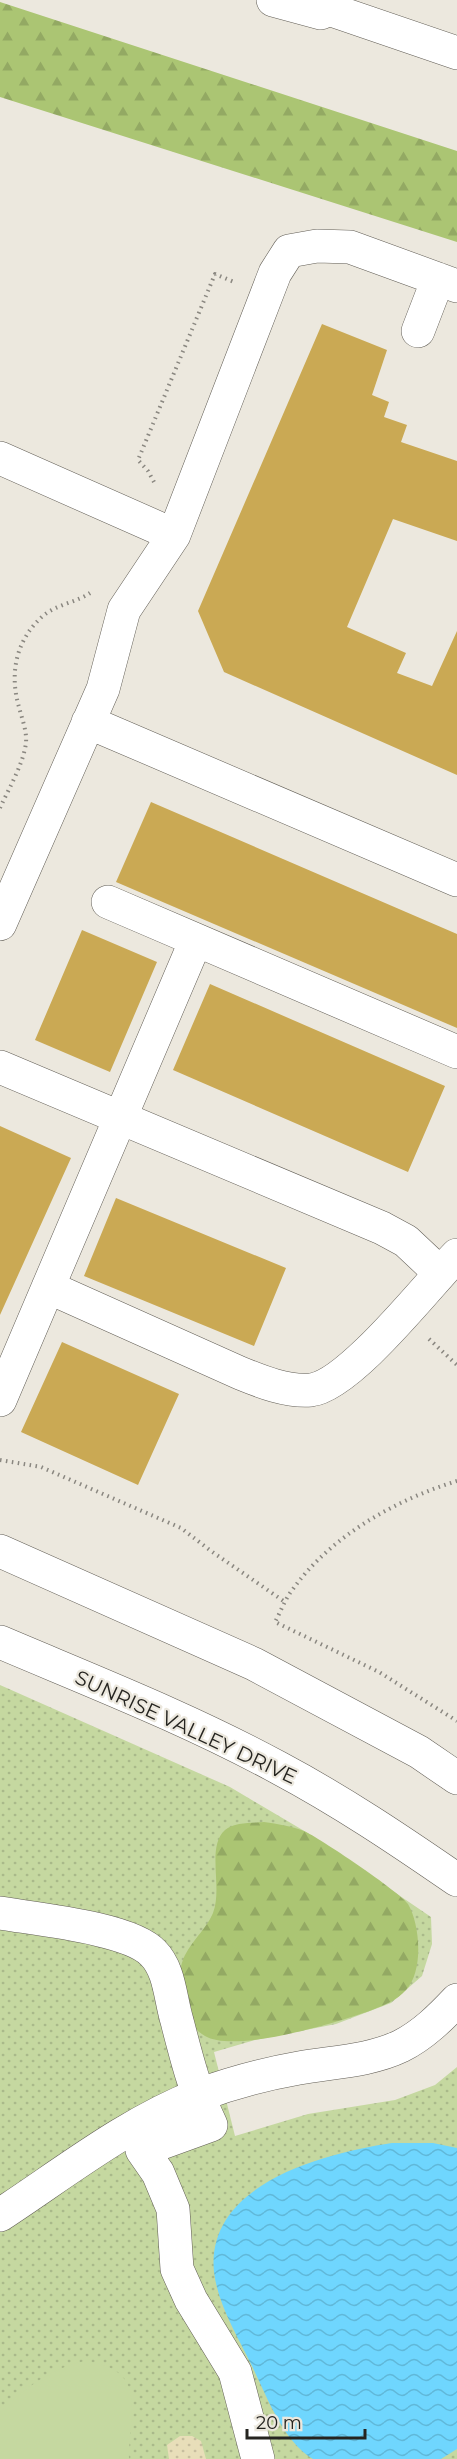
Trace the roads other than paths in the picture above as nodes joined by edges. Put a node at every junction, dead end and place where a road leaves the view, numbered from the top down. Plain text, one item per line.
1 (273, 0) edge
2 (302, 0) edge
3 (407, 36) junction
4 (457, 53) edge
5 (447, 282) edge
6 (418, 331) dead end
7 (0, 458) edge
8 (174, 535) junction
9 (88, 722) junction
10 (457, 880) edge
11 (108, 902) dead end
12 (0, 924) edge
13 (196, 940) junction
14 (457, 1052) edge
15 (0, 1067) edge
16 (120, 1118) junction
17 (448, 1264) edge
18 (48, 1287) junction
19 (0, 1400) edge
20 (0, 1551) edge
21 (0, 1642) edge
22 (457, 1778) edge
23 (457, 1880) edge
24 (0, 1913) edge
25 (457, 2000) edge
26 (204, 2110) junction
27 (0, 2214) edge
28 (258, 2459) edge

1 - 3 main road
2 - 3 main road
3 - 4 main road
5 - 6 main road
5 - 8 main road
7 - 8 main road
8 - 9 main road
9 - 10 main road
9 - 12 main road
11 - 13 main road
13 - 14 main road
13 - 16 main road
15 - 16 main road
16 - 17 main road
16 - 18 main road
17 - 18 main road
18 - 19 main road
20 - 22 main road
21 - 23 main road, SUNRISE VALLEY DRIVE
24 - 26 main road
25 - 26 main road
26 - 27 main road
26 - 28 main road

